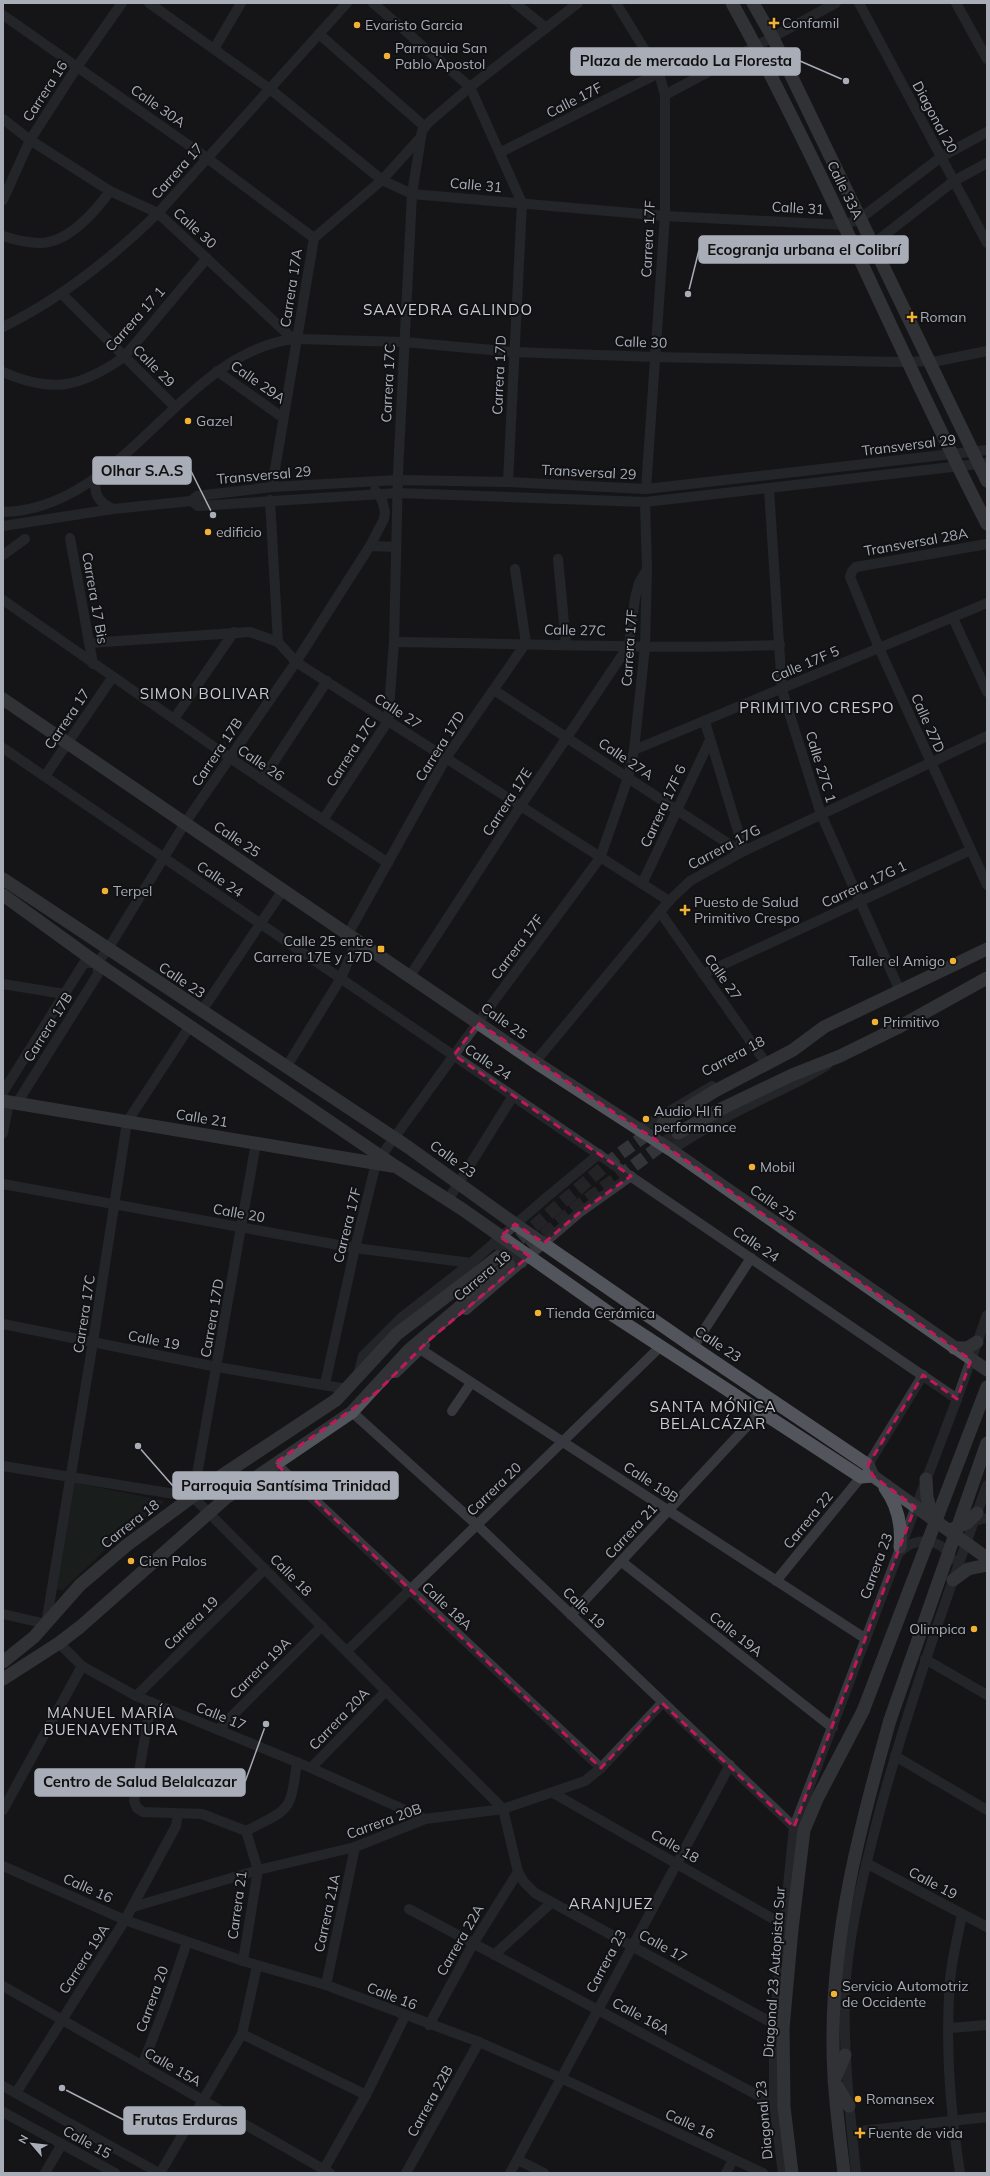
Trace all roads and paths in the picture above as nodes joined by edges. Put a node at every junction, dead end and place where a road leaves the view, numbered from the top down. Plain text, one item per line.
1 (122, 3) edge
2 (150, 3) edge
3 (242, 3) edge
4 (347, 3) edge
5 (373, 3) edge
6 (516, 3) edge
7 (578, 3) edge
8 (616, 3) edge
9 (732, 3) edge
10 (753, 3) edge
11 (836, 3) edge
12 (859, 3) edge
13 (956, 3) edge
14 (3, 15) edge
15 (546, 28) junction
16 (319, 34) junction
17 (773, 38) junction
18 (756, 47) junction
19 (214, 49) junction
20 (987, 59) edge
21 (77, 67) junction
22 (659, 73) junction
23 (470, 88) junction
24 (270, 89) junction
25 (665, 96) junction
26 (3, 119) edge
27 (425, 126) junction
28 (987, 132) edge
29 (420, 138) junction
30 (30, 140) junction
31 (501, 152) junction
32 (941, 157) junction
33 (207, 158) junction
34 (987, 163) edge
35 (382, 180) junction
36 (954, 181) junction
37 (110, 191) junction
38 (412, 194) junction
39 (3, 200) edge
40 (522, 203) junction
41 (158, 213) junction
42 (665, 216) junction
43 (861, 218) junction
44 (845, 224) junction
45 (3, 236) edge
46 (314, 238) junction
47 (987, 243) edge
48 (873, 244) junction
49 (857, 252) junction
50 (207, 258) junction
51 (62, 294) junction
52 (3, 327) edge
53 (295, 339) junction
54 (404, 342) junction
55 (987, 351) edge
56 (514, 352) junction
57 (124, 357) junction
58 (654, 357) junction
59 (930, 361) junction
60 (908, 362) junction
61 (217, 371) junction
62 (3, 372) edge
63 (174, 408) junction
64 (282, 417) junction
65 (987, 450) edge
66 (972, 452) junction
67 (952, 455) junction
68 (983, 464) edge
69 (958, 467) junction
70 (96, 478) junction
71 (398, 480) junction
72 (369, 481) junction
73 (987, 481) edge
74 (508, 482) junction
75 (272, 487) junction
76 (646, 489) junction
77 (769, 489) junction
78 (397, 493) junction
79 (378, 494) junction
80 (270, 500) junction
81 (191, 501) junction
82 (645, 502) junction
83 (113, 509) junction
84 (3, 512) edge
85 (987, 524) edge
86 (3, 526) edge
87 (70, 538) dead end
88 (25, 540) dead end
89 (987, 544) edge
90 (370, 546) junction
91 (396, 546) junction
92 (3, 555) edge
93 (558, 559) dead end
94 (647, 568) junction
95 (516, 569) dead end
96 (852, 571) joint
97 (3, 600) edge
98 (987, 603) edge
99 (953, 618) junction
100 (234, 632) junction
101 (278, 642) junction
102 (394, 642) junction
103 (89, 643) junction
104 (526, 643) junction
105 (566, 644) junction
106 (629, 645) junction
107 (780, 645) junction
108 (645, 647) junction
109 (879, 648) junction
110 (296, 662) junction
111 (93, 664) junction
112 (112, 678) junction
113 (327, 681) junction
114 (494, 690) junction
115 (782, 690) junction
116 (987, 692) edge
117 (3, 699) edge
118 (174, 719) junction
119 (388, 721) junction
120 (705, 722) junction
121 (987, 736) edge
122 (567, 737) junction
123 (710, 740) junction
124 (67, 744) junction
125 (3, 748) edge
126 (634, 750) junction
127 (230, 758) junction
128 (446, 758) junction
129 (930, 762) junction
130 (45, 776) junction
131 (628, 778) junction
132 (262, 780) junction
133 (520, 807) junction
134 (677, 810) junction
135 (821, 814) junction
136 (323, 820) junction
137 (185, 823) junction
138 (971, 850) junction
139 (742, 852) junction
140 (165, 858) junction
141 (600, 858) junction
142 (388, 863) junction
143 (3, 879) edge
144 (642, 884) junction
145 (987, 885) edge
146 (282, 890) junction
147 (3, 895) edge
148 (669, 901) junction
149 (859, 901) junction
150 (660, 912) junction
151 (260, 923) junction
152 (353, 937) junction
153 (108, 949) junction
154 (987, 949) edge
155 (97, 963) junction
156 (703, 974) junction
157 (410, 976) junction
158 (341, 978) junction
159 (987, 978) edge
160 (3, 984) edge
161 (900, 990) junction
162 (64, 994) junction
163 (201, 1012) junction
164 (478, 1023) junction
165 (190, 1026) junction
166 (824, 1027) junction
167 (454, 1055) junction
168 (840, 1056) junction
169 (762, 1059) junction
170 (535, 1062) junction
171 (287, 1066) junction
172 (513, 1096) junction
173 (8, 1100) edge
174 (127, 1122) junction
175 (663, 1123) tunnel mouth
176 (639, 1129) junction
177 (3, 1133) edge
178 (678, 1133) tunnel mouth
179 (394, 1138) junction
180 (256, 1143) junction
181 (671, 1150) junction
182 (599, 1154) junction
183 (379, 1159) junction
184 (395, 1166) joint
185 (631, 1176) junction
186 (459, 1183) junction
187 (3, 1184) edge
188 (448, 1200) junction
189 (115, 1205) junction
190 (515, 1224) junction
191 (242, 1228) junction
192 (497, 1240) junction
193 (544, 1243) junction
194 (355, 1248) junction
195 (498, 1257) tunnel mouth
196 (751, 1258) junction
197 (526, 1260) junction
198 (471, 1263) junction
199 (509, 1265) tunnel mouth
200 (595, 1279) junction
201 (600, 1307) junction
202 (987, 1316) edge
203 (3, 1324) edge
204 (987, 1326) edge
205 (982, 1338) edge
206 (94, 1342) junction
207 (660, 1347) junction
208 (693, 1347) junction
209 (954, 1348) junction
210 (420, 1349) junction
211 (971, 1360) junction
212 (218, 1367) junction
213 (987, 1370) edge
214 (358, 1375) junction
215 (923, 1375) junction
216 (471, 1383) junction
217 (325, 1384) junction
218 (987, 1387) edge
219 (347, 1389) junction
220 (957, 1398) junction
221 (356, 1409) junction
222 (452, 1411) dead end
223 (760, 1412) junction
224 (562, 1442) junction
225 (987, 1442) edge
226 (275, 1463) junction
227 (3, 1466) edge
228 (871, 1475) junction
229 (70, 1477) junction
230 (926, 1479) junction
231 (987, 1485) edge
232 (193, 1497) junction
233 (915, 1507) junction
234 (670, 1511) junction
235 (209, 1512) junction
236 (979, 1517) edge
237 (933, 1520) junction
238 (477, 1525) junction
239 (948, 1530) junction
240 (966, 1543) junction
241 (899, 1551) junction
242 (987, 1558) edge
243 (622, 1562) junction
244 (987, 1565) edge
245 (266, 1569) junction
246 (953, 1578) junction
247 (776, 1581) junction
248 (409, 1590) junction
249 (3, 1614) edge
250 (571, 1615) junction
251 (46, 1624) junction
252 (322, 1626) junction
253 (866, 1639) junction
254 (59, 1644) junction
255 (347, 1651) junction
256 (925, 1659) junction
257 (3, 1662) edge
258 (82, 1666) junction
259 (3, 1679) edge
260 (386, 1691) junction
261 (987, 1695) edge
262 (136, 1696) junction
263 (151, 1702) junction
264 (662, 1703) junction
265 (833, 1728) junction
266 (218, 1730) junction
267 (895, 1756) junction
268 (297, 1762) junction
269 (730, 1765) junction
270 (312, 1768) junction
271 (601, 1768) junction
272 (553, 1793) junction
273 (504, 1809) junction
274 (3, 1810) edge
275 (987, 1810) edge
276 (178, 1814) junction
277 (425, 1819) junction
278 (799, 1828) junction
279 (246, 1831) junction
280 (355, 1847) junction
281 (860, 1860) junction
282 (677, 1863) junction
283 (3, 1866) edge
284 (258, 1870) junction
285 (518, 1872) junction
286 (551, 1903) junction
287 (133, 1907) junction
288 (408, 1909) dead end
289 (962, 1914) junction
290 (125, 1920) junction
291 (782, 1924) junction
292 (987, 1927) edge
293 (187, 1942) junction
294 (473, 1944) junction
295 (633, 1945) junction
296 (494, 1955) junction
297 (243, 1961) junction
298 (257, 1966) junction
299 (326, 1985) junction
300 (3, 1986) edge
301 (597, 2011) junction
302 (405, 2016) junction
303 (62, 2020) junction
304 (774, 2024) junction
305 (429, 2025) junction
306 (987, 2025) edge
307 (950, 2028) junction
308 (242, 2034) junction
309 (479, 2042) junction
310 (845, 2055) junction
311 (142, 2066) junction
312 (561, 2078) junction
313 (834, 2081) junction
314 (3, 2086) edge
315 (16, 2093) junction
316 (366, 2095) junction
317 (204, 2101) junction
318 (774, 2104) junction
319 (849, 2106) junction
320 (3, 2112) edge
321 (987, 2117) edge
322 (951, 2120) junction
323 (852, 2132) junction
324 (62, 2144) junction
325 (518, 2160) junction
326 (733, 2160) junction
327 (327, 2171) edge
328 (45, 2173) edge
329 (115, 2173) edge
330 (160, 2173) edge
331 (406, 2173) edge
332 (510, 2173) edge
333 (544, 2173) edge
334 (726, 2173) edge
335 (763, 2173) edge
336 (783, 2173) edge
337 (792, 2173) edge
338 (844, 2173) edge
339 (856, 2173) edge
340 (960, 2173) edge

1 - 21 street, Carrera 16
2 - 19 street, Calle 31
3 - 19 street
4 - 16 street, Carrera 17
5 - 23 street
6 - 15 street
7 - 15 street, Carrera 17C
8 - 22 street, Carrera 17F
9 - 18 main road, Calle 33A
10 - 17 main road, Calle 33A
11 - 17 street
12 - 32 street, Diagonal 20
13 - 20 street
14 - 21 street, Calle 30A
15 - 23 street, Carrera 17C
16 - 24 street, Carrera 17
16 - 27 street
17 - 18 street
17 - 43 main road, Calle 33A
18 - 25 street
18 - 44 main road, Calle 33A
19 - 24 street, Calle 31
21 - 30 street, Carrera 16
21 - 33 street, Calle 30A
22 - 25 street, Carrera 17F
22 - 31 street, Calle 17F
23 - 27 street, Carrera 17C
23 - 31 street, Carrera 17D
24 - 33 street, Carrera 17
24 - 35 street, Calle 31
25 - 42 street, Carrera 17F
26 - 30 street, Calle 30
27 - 29 street, Carrera 17C
28 - 32 street, Calle 31
29 - 35 street, Carrera 17A
29 - 38 street, Carrera 17C
30 - 37 street, Calle 30
30 - 39 street, Carrera 16
31 - 40 street, Carrera 17D
32 - 36 street, Diagonal 20
32 - 43 street, Calle 31
33 - 41 street, Carrera 17
33 - 46 street, Calle 30A
34 - 36 street
35 - 38 street, Calle 31
35 - 46 street, Carrera 17A
36 - 47 street, Diagonal 20
36 - 48 street
37 - 41 street, Calle 30
37 - 45 street
38 - 40 street, Calle 31
38 - 54 street, Carrera 17C
40 - 42 street, Calle 31
40 - 56 street, Carrera 17D
41 - 50 street, Calle 30
41 - 51 street, Carrera 17
42 - 44 street, Calle 31
42 - 58 street, Carrera 17F
43 - 44 street, Calle 31
43 - 48 main road, Calle 33A
44 - 49 main road, Calle 33A
46 - 53 street, Carrera 17A
48 - 49 street
48 - 59 main road, Calle 33A
49 - 60 main road, Calle 33A
50 - 53 street, Calle 30
50 - 57 street, Carrera 17 1
51 - 52 street, Carrera 17
51 - 57 street, Calle 29
53 - 54 street, Calle 30
53 - 61 street, Calle 30
53 - 64 street, Carrera 17A
54 - 56 street, Calle 30
54 - 71 street, Carrera 17C
55 - 59 street, Calle 30
56 - 58 street, Calle 30
56 - 74 street, Carrera 17D
57 - 62 street, Carrera 17 1
57 - 63 street, Calle 29
58 - 60 street, Calle 30
58 - 76 street, Carrera 17F
59 - 60 street, Calle 30
59 - 66 main road, Calle 33A
60 - 67 main road, Calle 33A
61 - 63 street, Calle 30
61 - 64 street, Calle 29A
63 - 70 street, Calle 30
64 - 75 street, Carrera 17A
65 - 66 street, Transversal 29
66 - 67 street, Transversal 29
66 - 68 main road, Calle 33A
67 - 69 main road, Calle 33A
67 - 76 street, Transversal 29
68 - 69 street, Transversal 29
68 - 73 main road, Calle 33A
69 - 77 street, Transversal 29
69 - 85 main road, Calle 33A
70 - 83 street
70 - 84 street, Calle 30
71 - 72 street, Transversal 29
71 - 74 street, Transversal 29
71 - 78 street, Carrera 17C
72 - 75 street, Transversal 29
72 - 79 street, Carrera 17B
74 - 76 street, Transversal 29
75 - 81 street, Transversal 29
77 - 82 street, Transversal 29
77 - 107 street, Calle 27C 1
78 - 79 street, Transversal 29
78 - 82 street, Transversal 29
78 - 91 street, Carrera 17C
79 - 80 street, Transversal 29
79 - 90 street, Carrera 17B
80 - 81 street, Transversal 29
80 - 101 street
81 - 83 street, Transversal 29
82 - 94 street, Carrera 17F
83 - 86 street, Transversal 29
87 - 103 street, Carrera 17 Bis
88 - 92 street
89 - 96 street, Transversal 28A
90 - 91 street
90 - 110 street, Carrera 17B
91 - 102 street, Carrera 17C
93 - 105 street
94 - 106 street
94 - 108 street, Carrera 17F
95 - 104 street
96 - 109 street, Calle 27D
97 - 111 street, Calle 26
98 - 99 street, Calle 17F 5
99 - 109 street, Calle 17F 5
99 - 116 street
100 - 101 street, Calle 27
100 - 103 street, Calle 27
100 - 118 street
101 - 110 street, Calle 27
102 - 104 street, Calle 27C
102 - 119 street, Carrera 17C
103 - 111 street, Carrera 17 Bis
104 - 105 street, Calle 27C
104 - 114 street, Carrera 17D
105 - 106 street, Calle 27C
106 - 108 street, Calle 27C
106 - 122 street, Carrera 17E
107 - 108 street, Calle 27C
107 - 115 street, Calle 27C 1
108 - 126 street, Carrera 17F
109 - 115 street, Calle 17F 5
109 - 129 street, Calle 27D
110 - 113 street, Calle 27
110 - 127 street, Carrera 17B
111 - 112 street, Calle 26
112 - 118 street, Calle 26
112 - 124 street, Carrera 17
113 - 119 street, Calle 27
113 - 132 street
114 - 122 street, Calle 27A
114 - 128 street, Carrera 17D
115 - 120 street, Calle 17F 5
115 - 135 street, Calle 27C 1
117 - 124 main road, Calle 25
118 - 127 street, Calle 26
119 - 128 street, Calle 27
119 - 136 street, Carrera 17C
120 - 123 street
120 - 126 street, Calle 17F 5
121 - 129 street, Carrera 17G
122 - 131 street, Calle 27A
122 - 133 street, Carrera 17E
123 - 134 street, Carrera 17F 6
123 - 139 street
124 - 130 street, Carrera 17
124 - 137 main road, Calle 25
125 - 130 street, Calle 24
126 - 131 street, Carrera 17F
127 - 132 street, Calle 26
127 - 137 street, Carrera 17B
128 - 133 street, Calle 27
128 - 142 street, Carrera 17D
129 - 135 street, Carrera 17G
129 - 138 street, Calle 27D
130 - 140 street, Calle 24
131 - 134 street, Calle 27A
131 - 141 street, Carrera 17F
132 - 136 street, Calle 26
133 - 141 street, Calle 27
133 - 157 street, Carrera 17E
134 - 139 street, Calle 27A
134 - 144 street, Carrera 17F 6
135 - 139 street, Carrera 17G
135 - 149 street, Calle 27C 1
136 - 142 street, Calle 26
137 - 140 street, Carrera 17B
137 - 146 main road, Calle 25
138 - 145 street, Calle 27D
138 - 149 street, Carrera 17G 1
139 - 148 street, Carrera 17G
140 - 151 street, Calle 24
140 - 153 street, Carrera 17B
141 - 144 street, Calle 27
141 - 164 street, Carrera 17F
142 - 152 street, Carrera 17D
143 - 153 main road, Calle 23
144 - 148 street, Calle 27
146 - 151 street
146 - 152 main road, Calle 25
147 - 155 main road
148 - 150 street, Carrera 17G
149 - 156 street, Carrera 17G 1
149 - 161 street, Calle 27C 1
150 - 156 street, Calle 27
150 - 170 street, Carrera 17G
151 - 158 street, Calle 24
151 - 163 street
152 - 157 main road, Calle 25
152 - 158 street, Carrera 17D
153 - 155 street, Carrera 17B
153 - 163 main road, Calle 23
154 - 161 main road, Carrera 18
155 - 162 street, Carrera 17B
155 - 165 main road
155 - 173 street, Carrera 17B
156 - 169 street, Calle 27
157 - 164 main road, Calle 25
158 - 167 street, Calle 24
158 - 171 street, Carrera 17D
159 - 168 main road
160 - 162 street
161 - 166 main road, Carrera 18
162 - 173 street, Carrera 17B
163 - 171 main road, Calle 23
164 - 167 street, Carrera 17F
164 - 170 main road, Calle 25
165 - 174 street, Carrera 17C
165 - 183 main road
166 - 169 street, Carrera 18
166 - 175 main road, Carrera 18
167 - 172 street, Calle 24
167 - 179 street, Carrera 17F
168 - 178 main road
168 - 181 street
169 - 176 street, Carrera 18
170 - 176 main road, Calle 25
171 - 179 main road, Calle 23
172 - 182 street, Calle 24
172 - 186 street
173 - 174 main road, Calle 21
173 - 177 street, Carrera 17B
174 - 180 main road, Calle 21
174 - 189 street, Carrera 17C
176 - 181 main road, Calle 25
179 - 183 street, Carrera 17F
179 - 186 main road, Calle 23
180 - 183 main road, Calle 21
180 - 191 street, Carrera 17D
181 - 209 main road, Calle 25
182 - 185 street, Calle 24
182 - 190 street, Carrera 18
183 - 184 main road, Calle 21
183 - 194 street, Carrera 17F
184 - 188 main road, Calle 23
185 - 193 street, Carrera 18
185 - 196 street, Calle 24
186 - 188 street
186 - 190 main road, Calle 23
187 - 189 street, Calle 20
188 - 192 main road, Calle 23
189 - 191 street, Calle 20
189 - 206 street, Carrera 17C
190 - 192 street, Carrera 18
190 - 193 main road, Calle 23
191 - 194 street, Calle 20
191 - 212 street, Carrera 17D
192 - 197 main road, Calle 23
192 - 198 street, Carrera 18
193 - 197 street, Carrera 18
193 - 200 main road, Calle 23
194 - 198 street, Calle 20
194 - 217 street, Carrera 17F
195 - 214 main road, Carrera 18
196 - 208 street
196 - 215 street, Calle 24
197 - 201 main road, Calle 23
197 - 210 street, Carrera 18
198 - 214 street, Carrera 18
199 - 221 main road, Carrera 18
200 - 201 main road
200 - 208 main road, Calle 23
201 - 207 main road, Calle 23
202 - 205 street, Carrera 23
203 - 206 street, Calle 19
204 - 205 street
205 - 209 main road
205 - 211 street, Carrera 23
206 - 212 street, Calle 19
206 - 229 street, Carrera 17C
207 - 223 main road, Calle 23
207 - 224 street, Carrera 20
208 - 228 main road, Calle 23
209 - 211 main road, Calle 25
210 - 216 street, Calle 19B
210 - 221 street, Carrera 18
211 - 213 main road, Calle 25
211 - 220 street, Carrera 23
212 - 217 street, Calle 19
212 - 232 street, Carrera 17D
214 - 219 main road, Carrera 18
215 - 220 street, Calle 24
215 - 228 street, Carrera 22
216 - 222 street
216 - 224 street, Calle 19B
217 - 219 street, Calle 19
218 - 278 main road, Diagonal 23 Autopista Sur, bridge
219 - 232 main road, Carrera 18
220 - 230 street, Carrera 23
221 - 226 main road, Carrera 18
221 - 238 street, Calle 19
223 - 228 main road, Calle 23
223 - 234 street, Carrera 21
224 - 234 street, Calle 19B
224 - 238 street, Carrera 20
225 - 281 main road, bridge
226 - 235 main road, Carrera 18
226 - 248 street, Calle 18A
227 - 229 street
228 - 233 main road, Calle 23
228 - 241 main road
228 - 247 street, Carrera 22
229 - 232 street
229 - 251 street, Carrera 17C
230 - 233 street, Carrera 23
230 - 237 main road
231 - 236 street
232 - 235 street, Calle 18
232 - 251 main road, Carrera 18
233 - 237 main road, Calle 23
233 - 241 street, Carrera 23
234 - 243 street, Carrera 21
234 - 247 street, Calle 19B
235 - 245 street, Calle 18
235 - 254 main road, Carrera 18
236 - 239 main road
236 - 240 street
237 - 239 main road, Calle 23
238 - 248 street, Carrera 20
238 - 250 street, Calle 19
239 - 240 main road, Calle 23
240 - 242 main road, Calle 23
240 - 246 street
241 - 246 street
241 - 253 street, Carrera 23
243 - 250 street, Carrera 21
243 - 265 street, Calle 19A
244 - 246 main road
245 - 252 street, Calle 18
245 - 262 street, Carrera 19
246 - 256 street
247 - 253 street, Calle 19B
248 - 255 street, Carrera 20
248 - 271 street, Calle 18A
249 - 251 street
250 - 264 street, Calle 19
251 - 257 main road
252 - 255 street, Calle 18
252 - 266 street, Carrera 19A
253 - 265 street, Carrera 23
254 - 258 street, Calle 17
254 - 259 main road
255 - 260 street, Calle 18
256 - 261 street
256 - 267 street
258 - 262 street, Calle 17
258 - 274 street
260 - 270 street, Carrera 20A
260 - 273 street, Calle 18
262 - 263 street, Calle 17
263 - 266 street, Calle 17
263 - 276 street
264 - 269 street, Calle 19
264 - 271 street, Carrera 20B
265 - 278 street, Carrera 23
266 - 268 street, Calle 17
267 - 275 street
267 - 281 street
268 - 270 street, Calle 17
268 - 279 street, Carrera 20A
269 - 278 street, Calle 19
269 - 282 street, Carrera 23
270 - 277 street, Calle 17
271 - 272 street, Carrera 20B
272 - 273 street, Carrera 20B
272 - 282 street, Calle 18
273 - 277 street, Carrera 20B
273 - 285 street, Calle 17
276 - 279 street
276 - 287 street, Carrera 19A
277 - 280 street, Carrera 20B
278 - 291 street, Diagonal 23
278 - 337 main road, Diagonal 23 Autopista Sur
279 - 284 street, Carrera 21
280 - 284 street, Carrera 20B
280 - 299 street, Carrera 21A
281 - 289 street, Calle 19
281 - 310 street
281 - 313 main road
282 - 291 street, Calle 18
282 - 295 street, Carrera 23
283 - 290 street, Calle 16
284 - 287 street, Carrera 20B
284 - 297 street, Carrera 21
285 - 286 street, Calle 17
285 - 294 street, Carrera 22A
286 - 295 street, Calle 17
286 - 296 street
287 - 290 street, Carrera 19A
288 - 294 street, Calle 16A
289 - 292 street, Calle 19
289 - 307 street
290 - 293 street, Calle 16
290 - 303 street, Carrera 19A
291 - 304 street, Diagonal 23
293 - 297 street, Calle 16
293 - 311 street, Carrera 20
294 - 296 street, Calle 16A
294 - 305 street, Carrera 22A
295 - 301 street, Carrera 23
295 - 304 street, Calle 17
296 - 301 street, Calle 16A
297 - 298 street, Calle 16
298 - 299 street, Calle 16
298 - 308 street
299 - 302 street, Calle 16
300 - 303 street, Calle 15A
301 - 312 street, Carrera 23
301 - 318 street, Calle 16A
302 - 305 street, Calle 16
302 - 316 street
303 - 311 street, Calle 15A
303 - 315 street, Carrera 19A
304 - 318 street, Diagonal 23
305 - 309 street, Calle 16
306 - 307 street
307 - 322 street
308 - 316 street
308 - 317 street
309 - 312 street, Calle 16
309 - 331 street, Carrera 22B
310 - 313 main road
310 - 319 street
311 - 317 street, Calle 15A
312 - 325 street, Carrera 23
312 - 326 street, Calle 16
313 - 319 main road
313 - 338 main road
314 - 315 street, Calle 15
315 - 330 street, Calle 15
316 - 327 street
317 - 327 street, Calle 15A
317 - 330 street
318 - 336 street, Diagonal 23
319 - 323 street
320 - 324 street, Calle 15
321 - 322 street
322 - 323 street
322 - 340 street
323 - 339 street
324 - 328 street
324 - 329 street, Calle 15
325 - 332 street, Carrera 23
325 - 333 street
326 - 334 street
326 - 335 street, Calle 16

